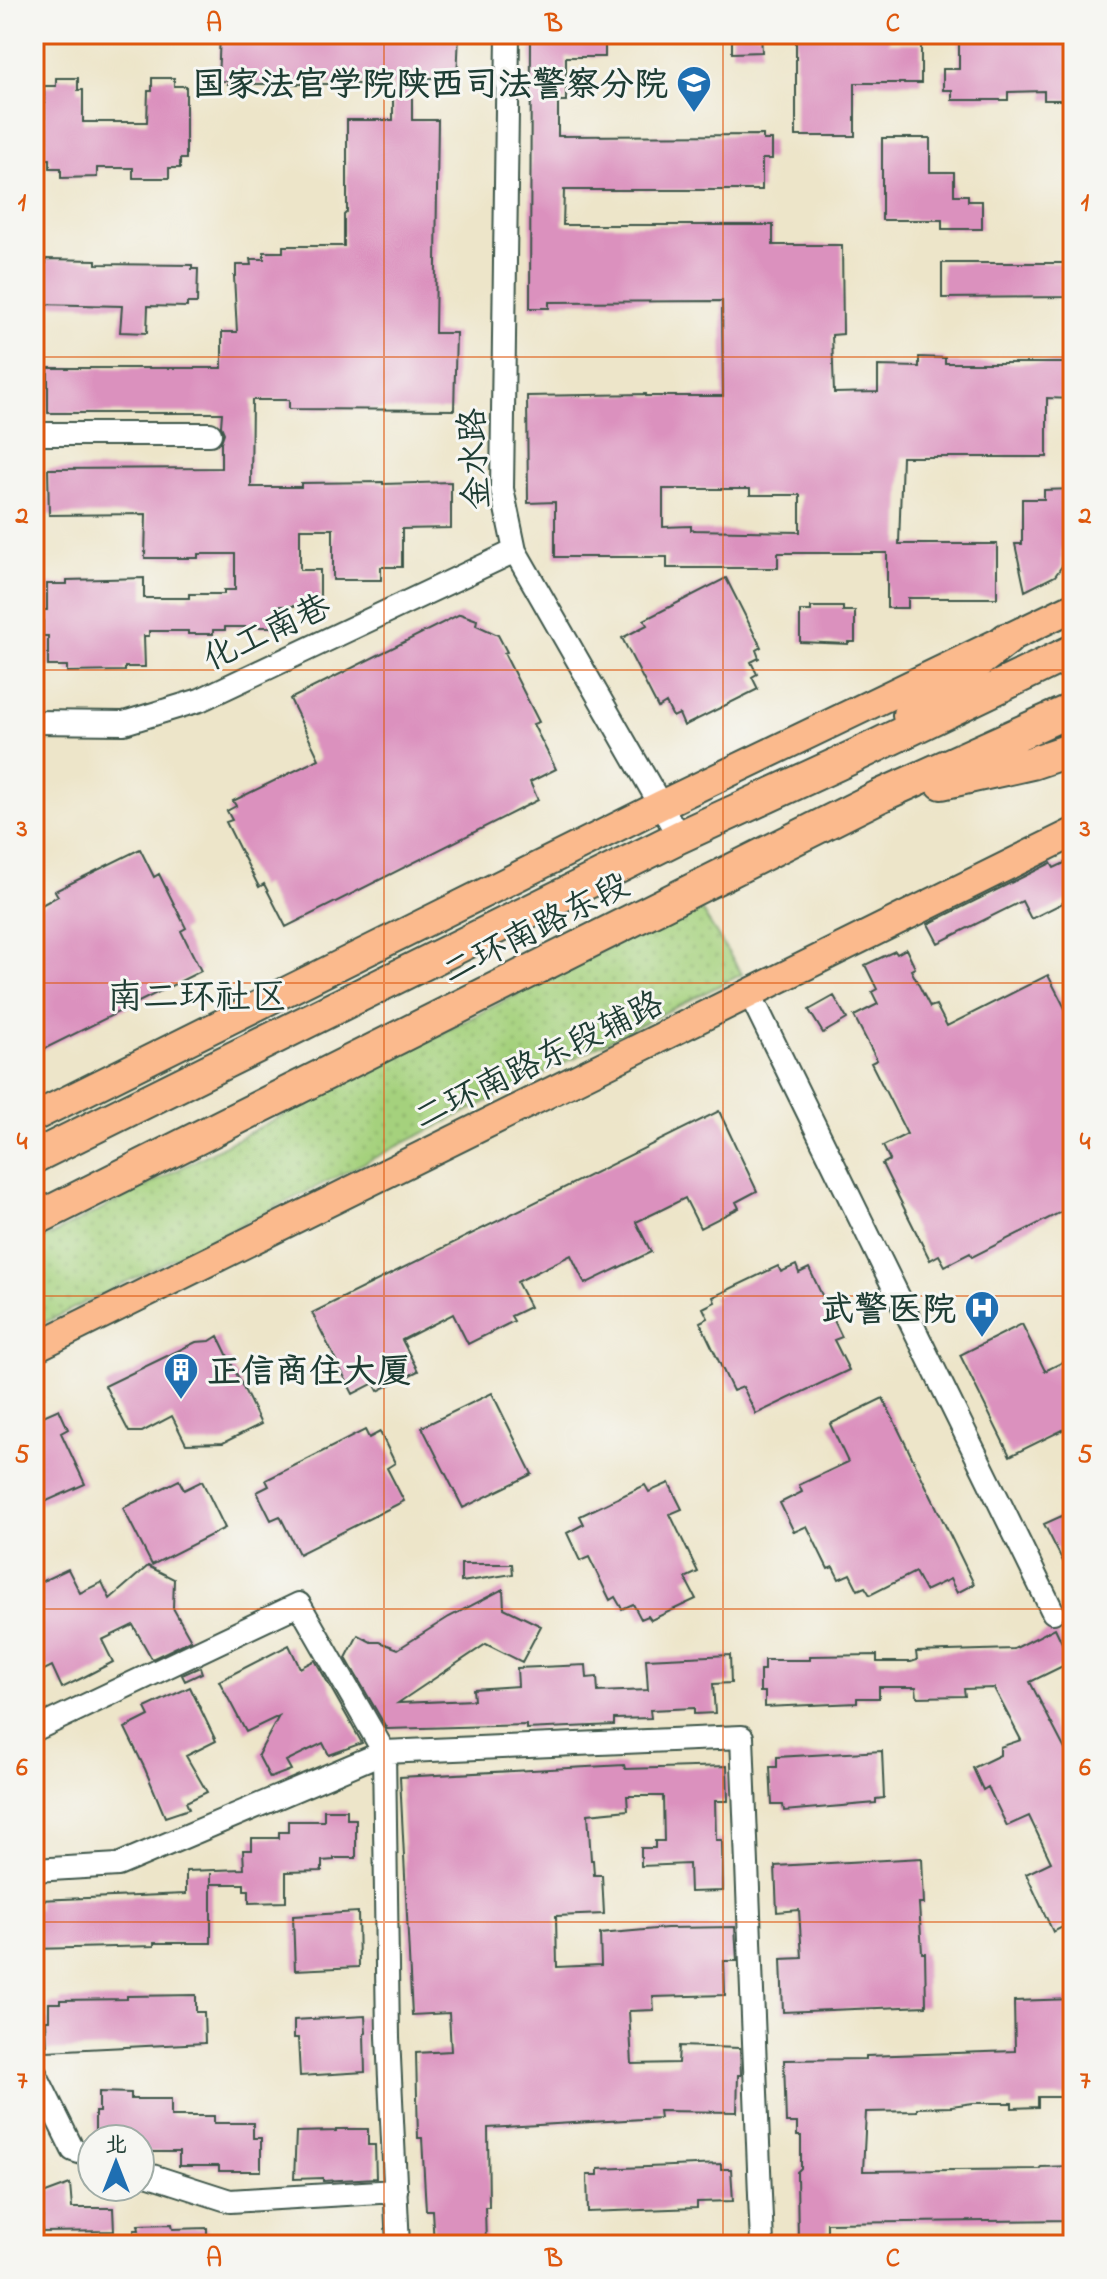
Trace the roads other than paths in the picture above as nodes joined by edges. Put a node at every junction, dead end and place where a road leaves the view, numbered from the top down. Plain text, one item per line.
1 (508, 34) edge
2 (34, 434) edge
3 (210, 434) dead end
4 (515, 551) junction
5 (1073, 607) edge
6 (1007, 639) junction
7 (1073, 651) edge
8 (1073, 709) edge
9 (34, 722) edge
10 (1073, 749) edge
11 (857, 755) junction
12 (880, 796) junction
13 (661, 805) junction
14 (1073, 833) edge
15 (679, 837) junction
16 (750, 994) junction
17 (34, 1117) edge
18 (34, 1157) edge
19 (34, 1220) edge
20 (34, 1348) edge
21 (1053, 1612) dead end
22 (34, 1730) edge
23 (384, 1752) junction
24 (34, 1870) edge
25 (34, 2071) edge
26 (76, 2151) edge
27 (156, 2177) edge
28 (396, 2191) junction
29 (398, 2245) edge
30 (762, 2245) edge

1 - 4 street, 金水路
2 - 3 street
4 - 9 street, 化工南巷
4 - 13 street, 金水路
5 - 6 main road
6 - 11 highway
6 - 13 main road
7 - 11 highway, 二环南路东段
8 - 12 highway, 二环南路东段
10 - 12 highway
11 - 15 highway, 二环南路东段
12 - 19 highway, 二环南路东段
13 - 15 street, 金水路
13 - 17 main road
14 - 16 main road, 二环南路东段辅路
15 - 18 highway, 二环南路东段
16 - 20 main road, 二环南路东段辅路
16 - 21 street
22 - 23 street
23 - 24 street
23 - 28 street
23 - 30 street
25 - 26 street
27 - 28 street
28 - 29 street

